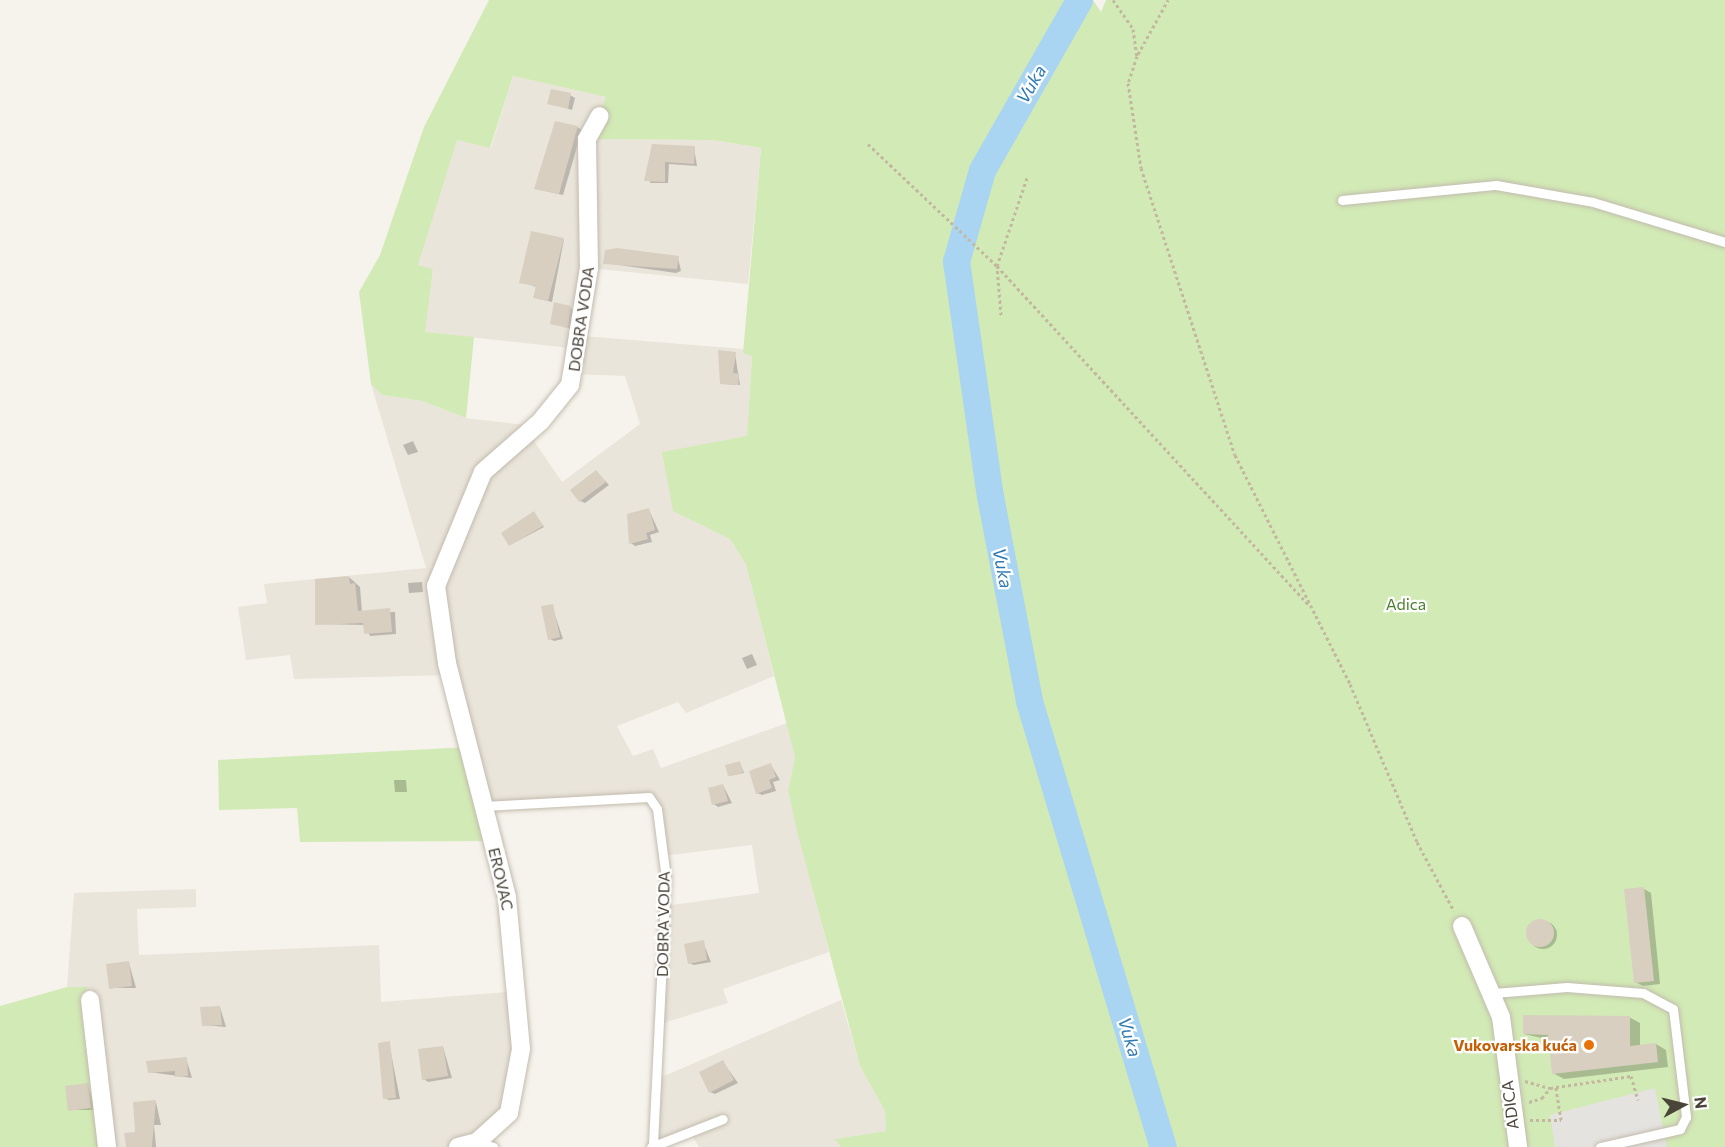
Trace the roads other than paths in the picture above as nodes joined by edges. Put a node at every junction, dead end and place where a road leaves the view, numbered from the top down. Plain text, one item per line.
1 (600, 116) dead end
2 (1342, 200) dead end
3 (1725, 242) edge
4 (436, 586) joint
5 (484, 806) junction
6 (1462, 926) road end
7 (1494, 993) junction
8 (90, 1000) dead end
9 (723, 1119) dead end
10 (485, 1145) edge
11 (107, 1147) edge
12 (458, 1147) edge
13 (652, 1147) edge
14 (1518, 1147) edge
15 (1600, 1147) edge

1 - 4 street, DOBRA VODA
2 - 3 lane
4 - 5 street, EROVAC
5 - 10 street, EROVAC
5 - 13 lane, DOBRA VODA
6 - 7 street, ADICA
7 - 14 street, ADICA
7 - 15 lane
8 - 11 street
9 - 13 lane, DOBRA VODA
10 - 12 street, EROVAC

